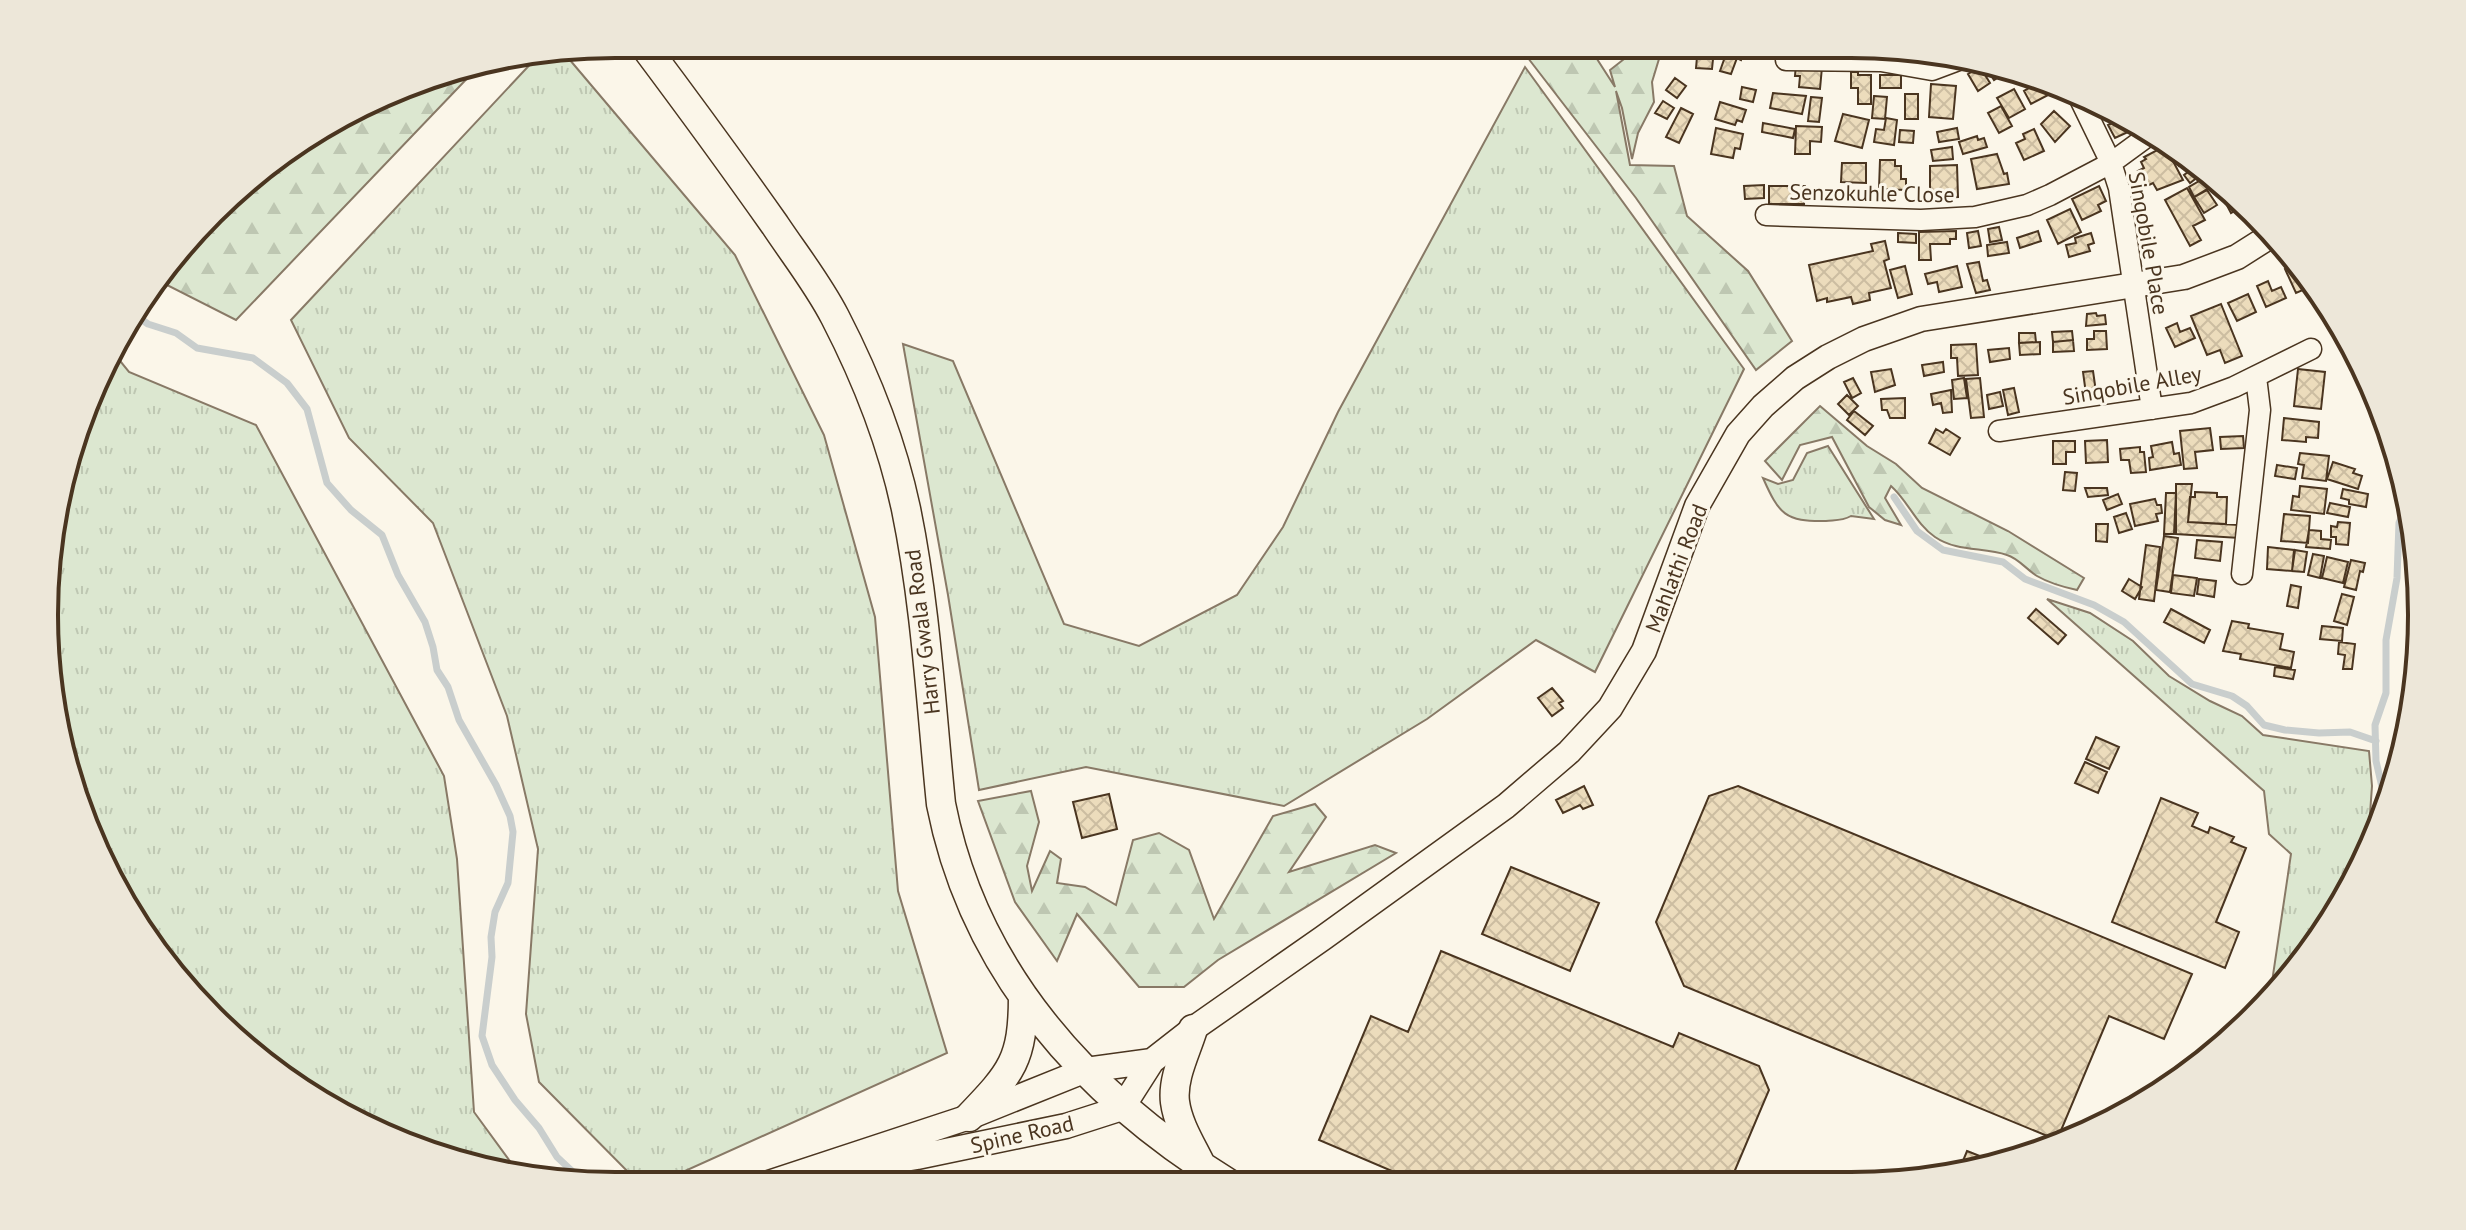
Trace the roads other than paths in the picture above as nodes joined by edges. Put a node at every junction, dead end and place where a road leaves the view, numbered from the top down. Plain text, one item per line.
1 (653, 58) edge
2 (1786, 60) dead end
3 (1942, 66) edge
4 (2085, 110) edge
5 (2143, 141) edge
6 (2111, 163) junction
7 (1766, 215) dead end
8 (2263, 241) edge
9 (2134, 286) junction
10 (2311, 349) dead end
11 (2256, 377) junction
12 (2152, 409) junction
13 (1999, 431) dead end
14 (2242, 574) dead end
15 (1023, 996) junction
16 (1193, 1029) junction
17 (1152, 1061) junction
18 (1086, 1070) junction
19 (1122, 1108) junction
20 (969, 1117) junction
21 (825, 1166) junction
22 (1202, 1167) junction
23 (805, 1172) edge
24 (1210, 1172) edge

1 - 15 main road, Harry Gwala Road
2 - 3 street
4 - 6 street, Sinqobile Place
5 - 6 street, Senzokuhle Close
6 - 7 street, Senzokuhle Close
6 - 9 street, Sinqobile Place
8 - 9 street, Mahlathi Road
9 - 12 street, Sinqobile Place
9 - 16 street, Mahlathi Road
10 - 11 street, Sinqobile Alley
11 - 12 street, Sinqobile Alley
11 - 14 street
12 - 13 street, Sinqobile Alley
15 - 18 main road, Harry Gwala Road
15 - 20 main road
16 - 17 street, Mahlathi Road
16 - 22 main road
17 - 18 street
17 - 19 street, Mahlathi Road
18 - 19 main road, Harry Gwala Road
18 - 20 street, Spine Road
19 - 21 street, Spine Road
19 - 22 main road, Harry Gwala Road
20 - 21 street, Spine Road
21 - 23 street, Spine Road
22 - 24 main road, Harry Gwala Road

